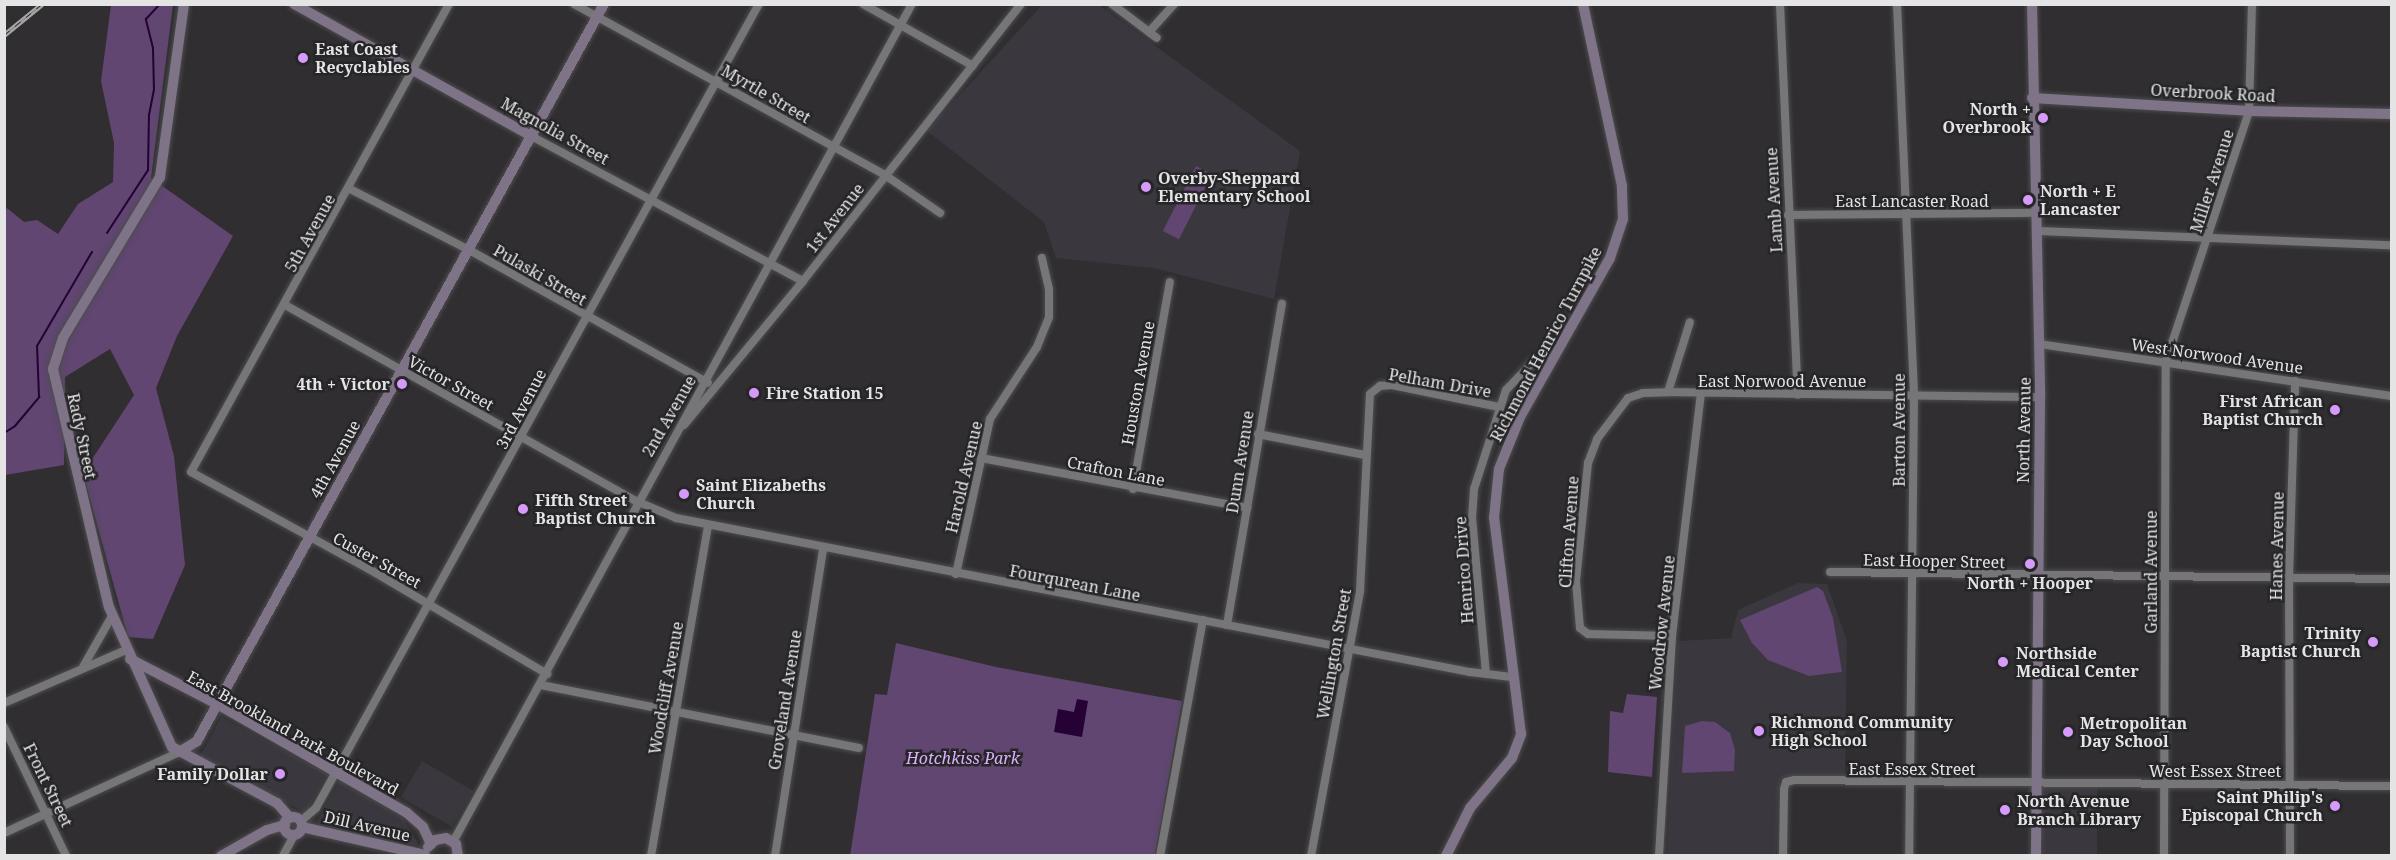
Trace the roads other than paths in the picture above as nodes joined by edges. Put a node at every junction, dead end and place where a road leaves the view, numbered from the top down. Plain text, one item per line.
1 (184, 4) edge
2 (294, 4) edge
3 (449, 4) edge
4 (574, 4) edge
5 (604, 4) edge
6 (759, 4) edge
7 (863, 4) edge
8 (912, 4) edge
9 (1021, 4) edge
10 (1112, 4) edge
11 (1174, 4) edge
12 (1583, 4) edge
13 (1780, 4) edge
14 (1897, 4) edge
15 (2032, 4) edge
16 (2252, 4) edge
17 (598, 17) junction
18 (901, 25) junction
19 (1149, 32) junction
20 (1157, 38) dead end
21 (973, 66) junction
22 (413, 70) junction
23 (715, 80) junction
24 (2032, 98) junction
25 (2249, 111) junction
26 (2391, 114) edge
27 (533, 137) junction
28 (834, 147) junction
29 (885, 175) junction
30 (350, 189) junction
31 (652, 200) junction
32 (940, 213) dead end
33 (2037, 213) junction
34 (1788, 215) junction
35 (1906, 215) junction
36 (2037, 231) junction
37 (2208, 237) junction
38 (2391, 245) edge
39 (471, 251) junction
40 (1042, 258) dead end
41 (769, 263) junction
42 (803, 281) junction
43 (1170, 282) dead end
44 (1282, 304) dead end
45 (285, 305) junction
46 (588, 318) junction
47 (1690, 322) dead end
48 (2039, 344) junction
49 (1556, 354) junction
50 (2166, 361) junction
51 (402, 371) junction
52 (705, 381) junction
53 (2295, 381) junction
54 (714, 386) junction
55 (1668, 392) junction
56 (1701, 394) junction
57 (1798, 394) junction
58 (1914, 395) junction
59 (2391, 396) edge
60 (2040, 397) junction
61 (1499, 407) junction
62 (1258, 434) junction
63 (522, 437) junction
64 (667, 447) junction
65 (1365, 455) junction
66 (981, 458) junction
67 (191, 472) joint
68 (1133, 489) junction
69 (636, 501) junction
70 (1247, 508) junction
71 (708, 525) junction
72 (310, 537) junction
73 (823, 549) junction
74 (1830, 573) dead end
75 (956, 574) junction
76 (1912, 574) junction
77 (2037, 576) junction
78 (2165, 577) junction
79 (2289, 578) junction
80 (2391, 579) edge
81 (427, 604) junction
82 (112, 616) junction
83 (1203, 620) junction
84 (1227, 625) junction
85 (1672, 636) junction
86 (1350, 648) junction
87 (128, 654) junction
88 (83, 668) junction
89 (547, 674) junction
90 (1486, 674) junction
91 (1512, 677) junction
92 (541, 685) junction
93 (4, 703) edge
94 (217, 704) junction
95 (676, 711) junction
96 (4, 727) edge
97 (792, 735) junction
98 (859, 748) dead end
99 (179, 752) junction
100 (335, 772) junction
101 (1910, 783) junction
102 (2038, 783) junction
103 (2165, 784) junction
104 (2289, 785) junction
105 (2391, 786) edge
106 (46, 814) junction
107 (294, 825) junction
108 (4, 833) edge
109 (453, 842) junction
110 (431, 844) junction
111 (66, 855) edge
112 (221, 855) edge
113 (283, 855) edge
114 (425, 855) edge
115 (458, 855) edge
116 (651, 855) edge
117 (775, 855) edge
118 (1160, 855) edge
119 (1311, 855) edge
120 (1446, 855) edge
121 (1659, 855) edge
122 (1783, 855) edge
123 (1909, 855) edge
124 (2036, 855) edge
125 (2164, 855) edge
126 (2290, 855) edge

1 - 82 street, Rady Street
2 - 22 street, Magnolia Street
3 - 22 street, 5th Avenue
4 - 17 street, Myrtle Street
5 - 17 street, 4th Avenue
6 - 23 street, 3rd Avenue
7 - 18 street
8 - 18 street, 2nd Avenue
9 - 21 street, 1st Avenue
10 - 19 street
11 - 19 street
12 - 49 street, Richmond Henrico Turnpike
13 - 34 street, Lamb Avenue
14 - 35 street, Barton Avenue
15 - 24 street, North Avenue
16 - 25 street, Miller Avenue
17 - 23 street, Myrtle Street
17 - 27 street, 4th Avenue
18 - 21 street
18 - 28 street, 2nd Avenue
19 - 20 street
21 - 29 street, 1st Avenue
22 - 27 street, Magnolia Street
22 - 30 street, 5th Avenue
23 - 28 street, Myrtle Street
23 - 31 street, 3rd Avenue
24 - 25 street, Overbrook Road
24 - 33 street, North Avenue
25 - 26 street, Overbrook Road
25 - 37 street, Miller Avenue
27 - 31 street, Magnolia Street
27 - 39 street, 4th Avenue
28 - 29 street, Myrtle Street
28 - 41 street, 2nd Avenue
29 - 32 street, Myrtle Street
29 - 42 street, 1st Avenue
30 - 39 street, Pulaski Street
30 - 45 street, 5th Avenue
31 - 41 street, Magnolia Street
31 - 46 street, 3rd Avenue
33 - 35 street, East Lancaster Road
33 - 36 street, North Avenue
34 - 35 street, East Lancaster Road
34 - 57 street, Lamb Avenue
35 - 58 street, Barton Avenue
36 - 37 street
36 - 48 street, North Avenue
37 - 38 street
37 - 50 street, Miller Avenue
39 - 46 street, Pulaski Street
39 - 51 street, 4th Avenue
40 - 66 street, Harold Avenue
41 - 42 street, Magnolia Street
41 - 52 street, 2nd Avenue
42 - 54 street, 1st Avenue
43 - 68 street, Houston Avenue
44 - 62 street, Dunn Avenue
45 - 51 street, Victor Street
45 - 67 street, 5th Avenue
46 - 52 street, Pulaski Street
46 - 63 street, 3rd Avenue
47 - 55 street
48 - 50 street, West Norwood Avenue
48 - 60 street, North Avenue
49 - 61 street, Henrico Drive
49 - 91 street, Richmond Henrico Turnpike
50 - 53 street, West Norwood Avenue
50 - 78 street, Garland Avenue
51 - 63 street, Victor Street
51 - 72 street, 4th Avenue
52 - 54 street, Pulaski Street
52 - 64 street, 2nd Avenue
53 - 59 street, West Norwood Avenue
53 - 79 street, Hanes Avenue
54 - 64 street, 1st Avenue
55 - 56 street, East Norwood Avenue
55 - 85 street, Clifton Avenue
56 - 57 street, East Norwood Avenue
56 - 85 street, Woodrow Avenue
57 - 58 street, East Norwood Avenue
58 - 60 street, East Norwood Avenue
58 - 76 street, Barton Avenue
60 - 77 street, North Avenue
61 - 65 street, Pelham Drive
61 - 90 street, Henrico Drive
62 - 65 street
62 - 70 street, Dunn Avenue
63 - 69 street, Victor Street
63 - 81 street, 3rd Avenue
64 - 69 street, 2nd Avenue
65 - 86 street, Wellington Street
66 - 68 street, Crafton Lane
66 - 75 street, Harold Avenue
67 - 72 street, Custer Street
68 - 70 street, Crafton Lane
69 - 71 street, Fourqurean Lane
69 - 89 street, 2nd Avenue
70 - 84 street, Dunn Avenue
71 - 73 street, Fourqurean Lane
71 - 95 street, Woodcliff Avenue
72 - 81 street, Custer Street
72 - 94 street, 4th Avenue
73 - 75 street, Fourqurean Lane
73 - 97 street, Groveland Avenue
74 - 76 street, East Hooper Street
75 - 83 street, Fourqurean Lane
76 - 77 street, East Hooper Street
76 - 101 street, Barton Avenue
77 - 78 street, East Hooper Street
77 - 102 street, North Avenue
78 - 79 street, East Hooper Street
78 - 103 street, Garland Avenue
79 - 80 street, East Hooper Street
79 - 104 street, Hanes Avenue
81 - 89 street, Custer Street
81 - 100 street, 3rd Avenue
82 - 87 street, Rady Street
82 - 88 street
83 - 84 street, Fourqurean Lane
83 - 118 street
84 - 86 street, Fourqurean Lane
85 - 121 street, Woodrow Avenue
86 - 90 street, Fourqurean Lane
86 - 119 street, Wellington Street
87 - 88 street
87 - 94 street, East Brookland Park Boulevard
87 - 99 street, Rady Street
88 - 93 street
89 - 92 street, 2nd Avenue
90 - 91 street, Fourqurean Lane
91 - 120 street, Richmond Henrico Turnpike
92 - 95 street
92 - 109 street, 2nd Avenue
94 - 99 street, 4th Avenue
94 - 100 street, East Brookland Park Boulevard
95 - 97 street
95 - 116 street, Woodcliff Avenue
96 - 106 street, Front Street
97 - 98 street
97 - 117 street, Groveland Avenue
99 - 106 street, 4th Avenue
99 - 107 street, Rady Street
100 - 107 street, 3rd Avenue
100 - 110 street, East Brookland Park Boulevard
101 - 102 street, East Essex Street
101 - 122 street, East Essex Street
101 - 123 street, Barton Avenue
102 - 103 street, West Essex Street
102 - 124 street, North Avenue
103 - 104 street, West Essex Street
103 - 125 street, Garland Avenue
104 - 105 street, West Essex Street
104 - 126 street, Hanes Avenue
106 - 108 street, 4th Avenue
106 - 111 street, Front Street
107 - 112 street
107 - 113 street, 3rd Avenue
107 - 114 street, Dill Avenue
109 - 110 street
109 - 115 street
110 - 114 street

